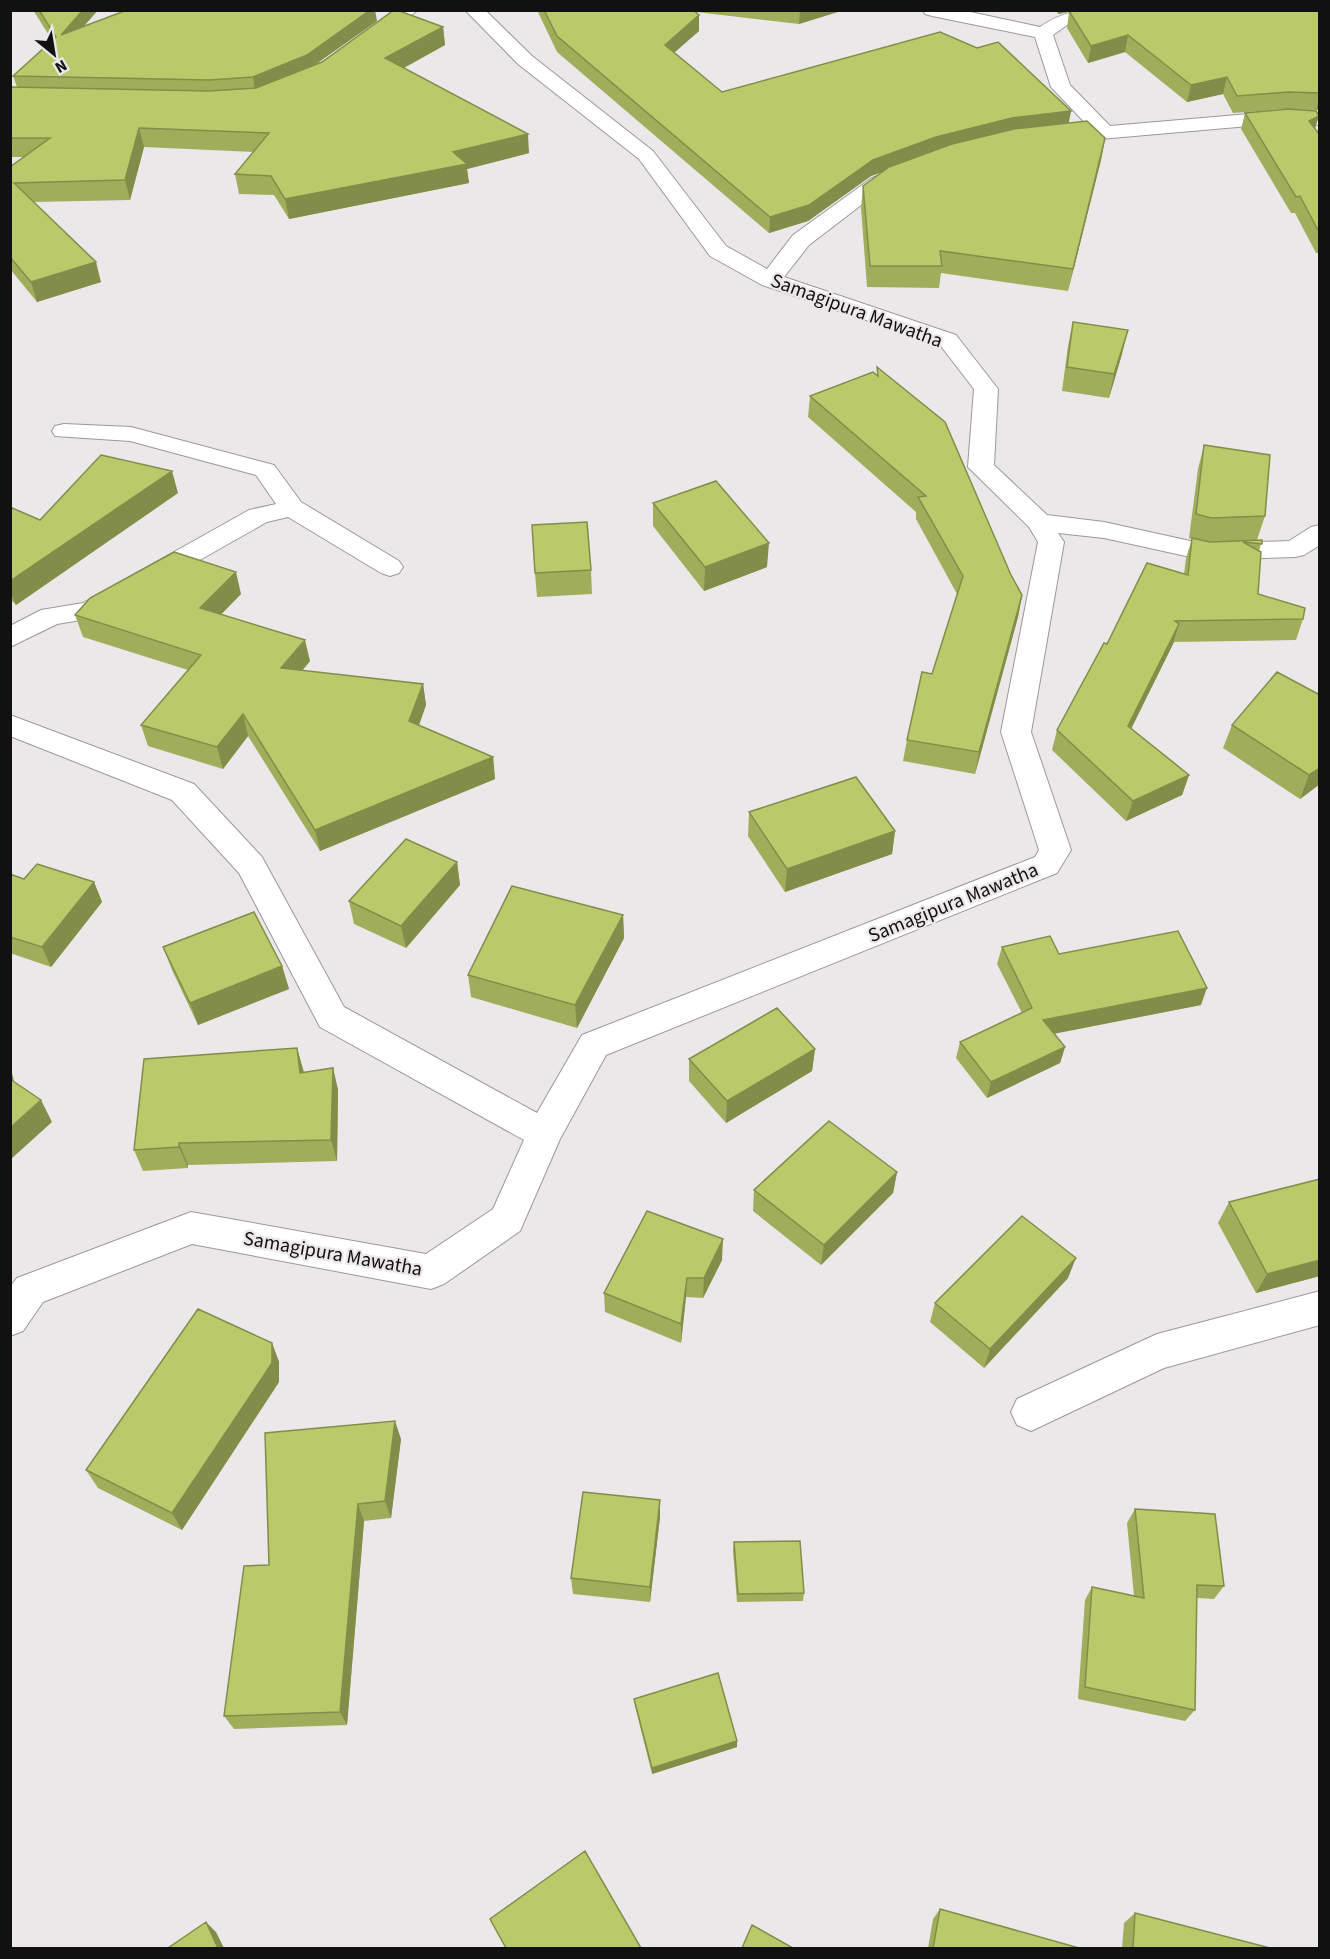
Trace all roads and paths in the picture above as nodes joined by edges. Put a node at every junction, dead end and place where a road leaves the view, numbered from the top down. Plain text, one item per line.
1 (409, 10) edge
2 (474, 10) edge
3 (932, 10) edge
4 (1095, 10) edge
5 (1043, 33) junction
6 (354, 49) edge
7 (1320, 119) edge
8 (1104, 131) junction
9 (1034, 139) edge
10 (921, 167) edge
11 (770, 280) junction
12 (64, 431) dead end
13 (292, 508) junction
14 (1039, 522) junction
15 (1320, 533) edge
16 (390, 567) dead end
17 (10, 638) edge
18 (10, 725) edge
19 (544, 1134) junction
20 (1320, 1308) edge
21 (10, 1319) edge
22 (1031, 1412) dead end

1 - 6 street
2 - 11 street, Samagipura Mawatha
3 - 5 street
4 - 5 street
5 - 8 street
7 - 8 street
8 - 9 street
10 - 11 street
11 - 14 street, Samagipura Mawatha
12 - 13 street
13 - 16 street
13 - 17 street
14 - 15 street
14 - 19 street, Samagipura Mawatha
18 - 19 street
19 - 21 street, Samagipura Mawatha
20 - 22 street

